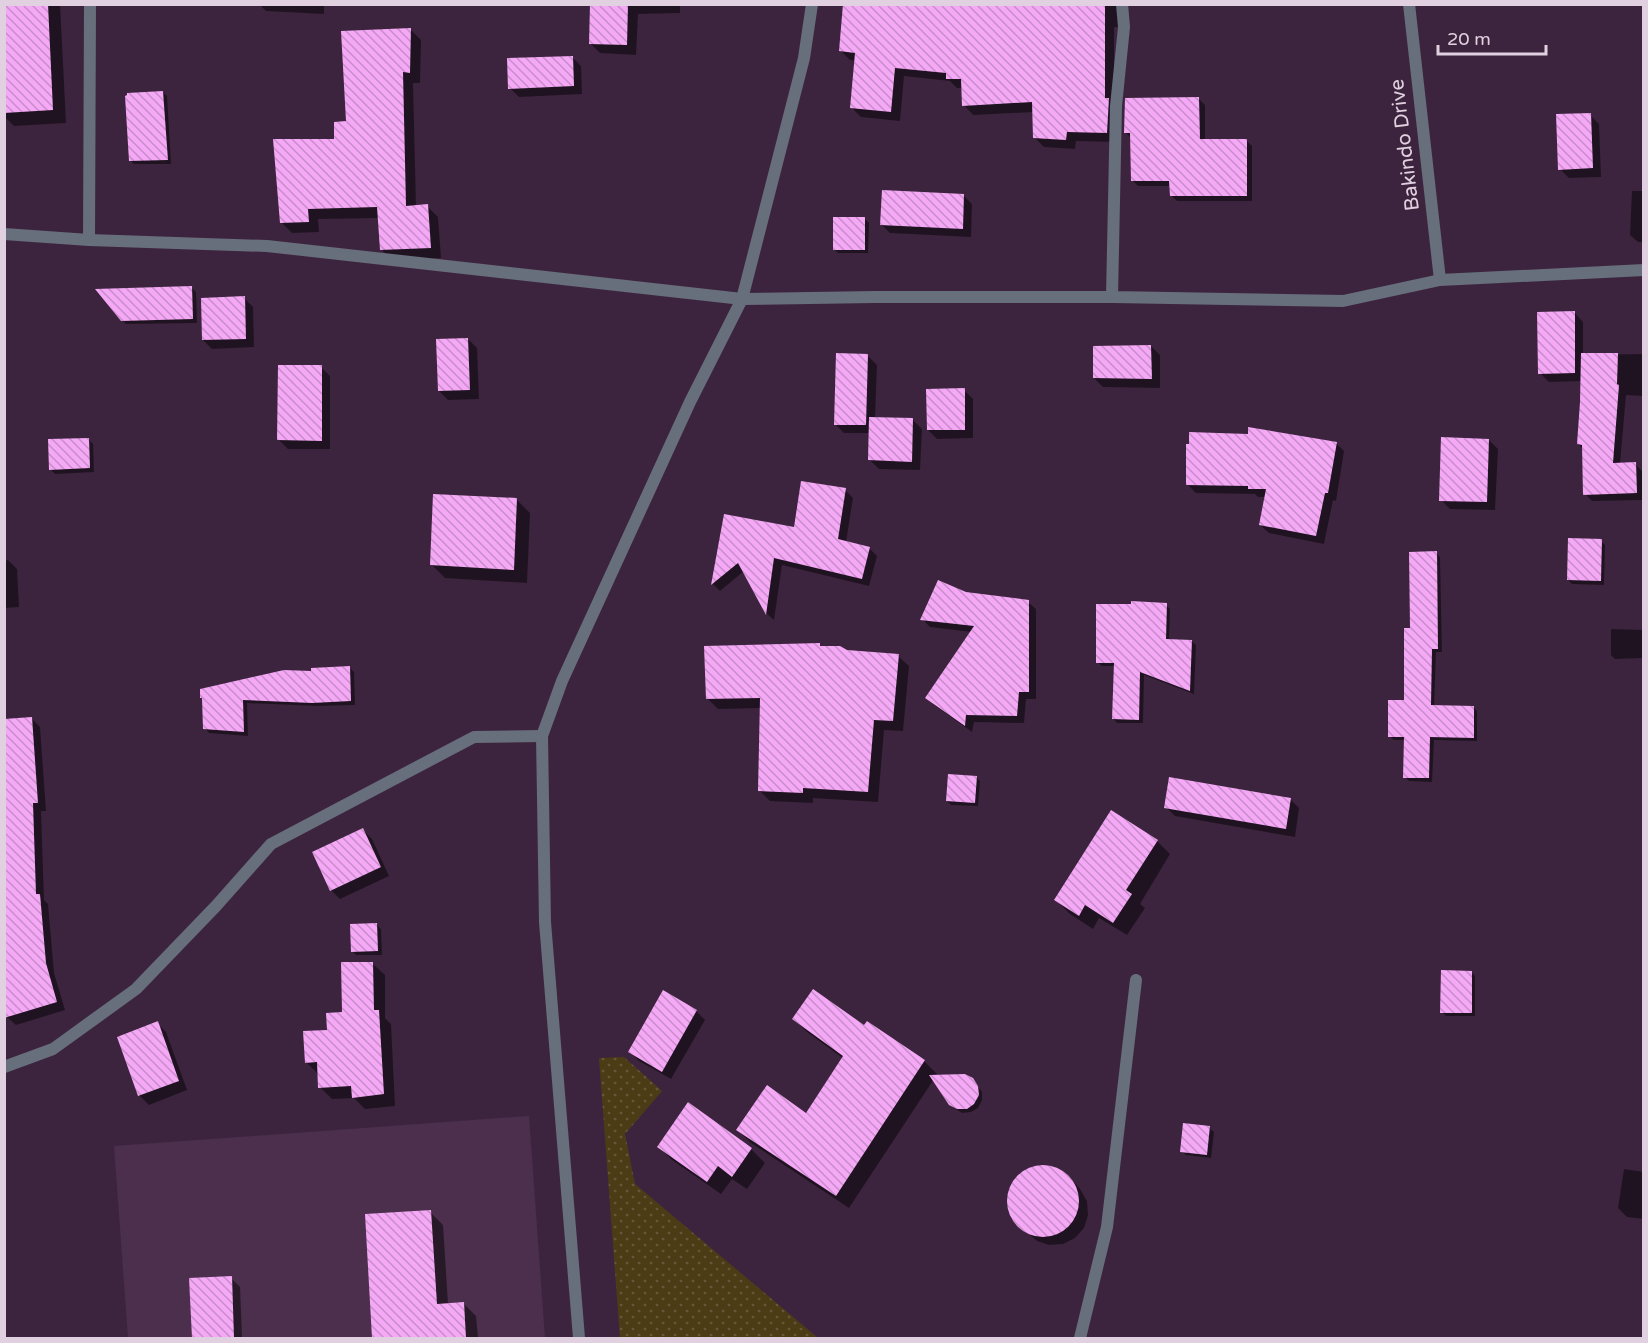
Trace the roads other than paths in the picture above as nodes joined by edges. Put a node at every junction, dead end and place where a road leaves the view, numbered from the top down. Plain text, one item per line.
1 (90, 4) edge
2 (812, 4) edge
3 (1122, 4) edge
4 (1409, 4) edge
5 (4, 234) edge
6 (89, 240) junction
7 (1644, 270) edge
8 (1440, 280) junction
9 (1112, 297) junction
10 (742, 299) junction
11 (542, 736) junction
12 (1136, 980) dead end
13 (4, 1066) edge
14 (579, 1338) edge
15 (1080, 1338) edge

1 - 6 street
2 - 10 street
3 - 9 street
4 - 8 street, Bakindo Drive
5 - 6 street
6 - 10 street
7 - 8 street
8 - 9 street
9 - 10 street
10 - 11 street
11 - 13 street
11 - 14 street
12 - 15 street

